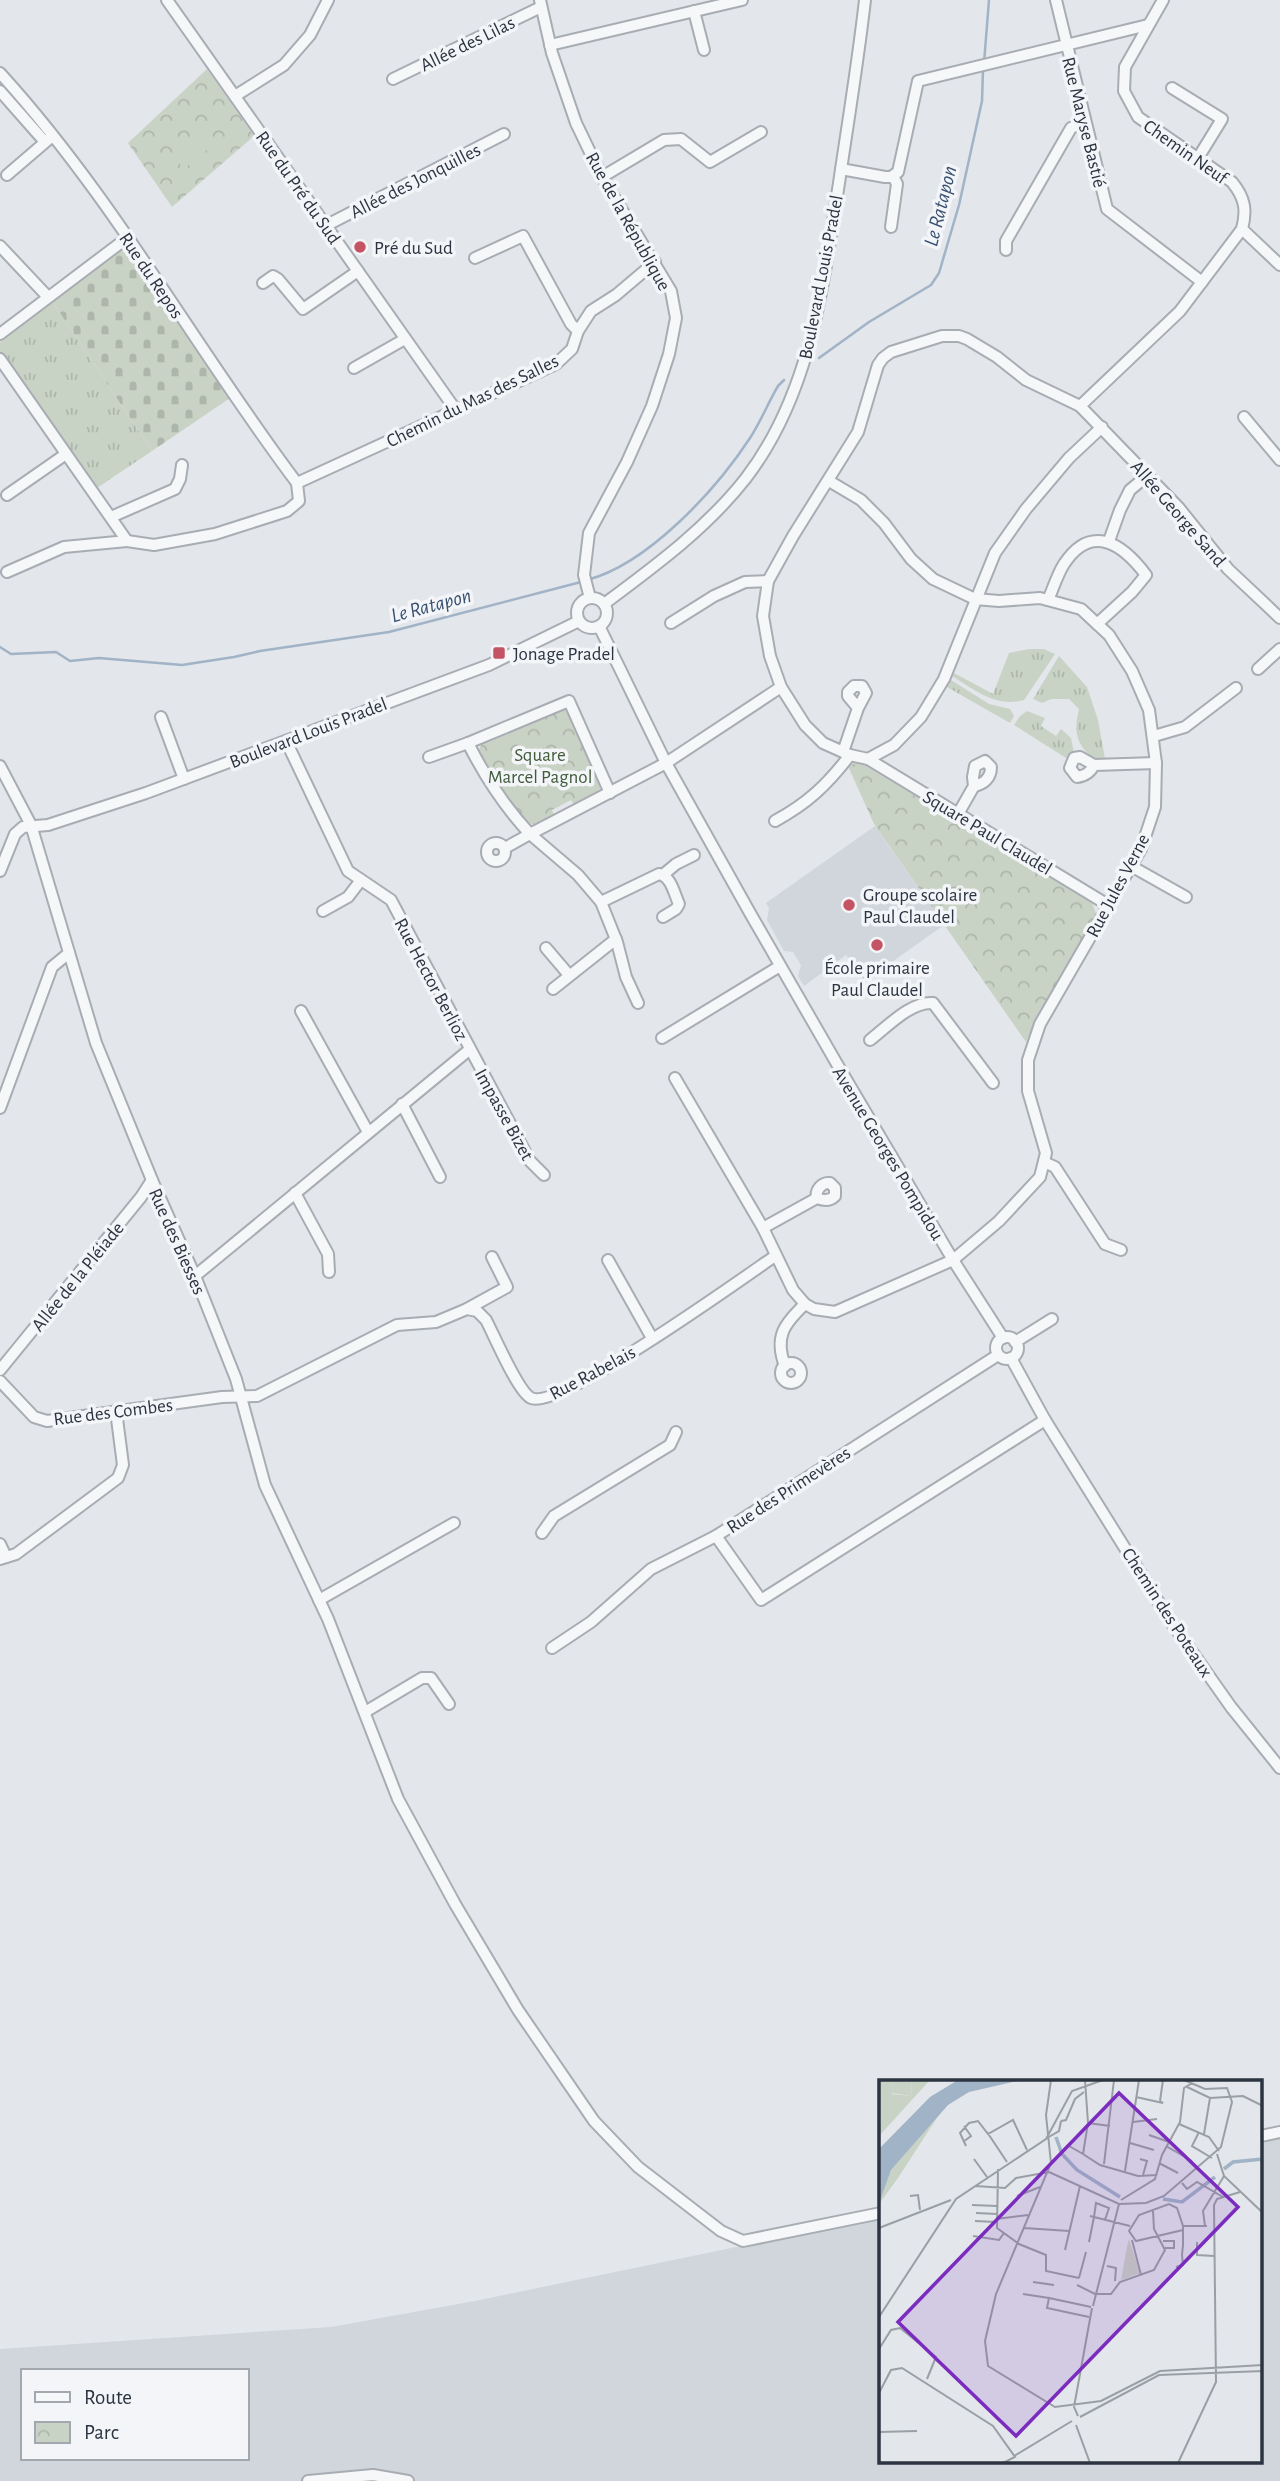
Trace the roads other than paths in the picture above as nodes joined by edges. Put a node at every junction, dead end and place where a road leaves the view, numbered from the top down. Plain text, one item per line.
1 (167, 0) edge
2 (328, 0) edge
3 (742, 0) edge
4 (865, 0) edge
5 (1056, 0) edge
6 (1163, 0) edge
7 (540, 4) edge
8 (694, 11) junction
9 (1148, 25) junction
10 (550, 45) junction
11 (1066, 45) junction
12 (704, 50) dead end
13 (0, 73) edge
14 (393, 79) dead end
15 (1172, 88) dead end
16 (0, 91) edge
17 (235, 96) junction
18 (1085, 121) junction
19 (761, 132) dead end
20 (504, 134) dead end
21 (49, 138) junction
22 (1198, 158) junction
23 (841, 169) junction
24 (7, 175) dead end
25 (893, 176) junction
26 (602, 177) junction
27 (327, 225) junction
28 (891, 227) dead end
29 (1242, 229) junction
30 (127, 238) junction
31 (0, 246) edge
32 (1006, 250) dead end
33 (475, 258) dead end
34 (655, 262) junction
35 (1280, 265) edge
36 (358, 271) junction
37 (1202, 282) junction
38 (262, 283) dead end
39 (48, 297) junction
40 (578, 331) junction
41 (0, 334) edge
42 (405, 340) junction
43 (0, 359) edge
44 (354, 368) dead end
45 (1080, 406) junction
46 (455, 409) junction
47 (1244, 417) dead end
48 (1102, 427) junction
49 (66, 454) junction
50 (1280, 460) edge
51 (182, 465) dead end
52 (1148, 475) junction
53 (829, 481) junction
54 (297, 483) junction
55 (7, 495) dead end
56 (111, 517) junction
57 (127, 541) junction
58 (1109, 541) junction
59 (7, 572) dead end
60 (768, 581) junction
61 (588, 593) junction
62 (975, 599) junction
63 (1048, 600) junction
64 (604, 604) junction
65 (1280, 618) edge
66 (579, 621) junction
67 (671, 623) dead end
68 (1097, 624) junction
69 (599, 626) junction
70 (1280, 649) edge
71 (1258, 669) dead end
72 (781, 687) junction
73 (1236, 688) dead end
74 (858, 708) dead end
75 (161, 717) dead end
76 (1154, 736) junction
77 (286, 741) junction
78 (468, 743) junction
79 (847, 754) junction
80 (429, 757) dead end
81 (868, 759) junction
82 (666, 763) junction
83 (1156, 763) junction
84 (1094, 765) dead end
85 (0, 766) edge
86 (184, 779) junction
87 (974, 786) dead end
88 (610, 793) junction
89 (958, 814) junction
90 (775, 821) dead end
91 (30, 825) junction
92 (530, 834) junction
93 (505, 848) dead end
94 (694, 855) dead end
95 (1131, 866) junction
96 (0, 871) edge
97 (664, 874) junction
98 (361, 880) junction
99 (1186, 897) dead end
100 (601, 902) junction
101 (1108, 905) junction
102 (323, 911) dead end
103 (663, 917) dead end
104 (616, 939) junction
105 (546, 948) dead end
106 (69, 953) junction
107 (780, 966) junction
108 (569, 975) junction
109 (552, 989) dead end
110 (638, 1003) dead end
111 (301, 1012) dead end
112 (662, 1038) dead end
113 (870, 1040) dead end
114 (469, 1050) junction
115 (675, 1078) dead end
116 (993, 1083) dead end
117 (402, 1104) junction
118 (0, 1108) edge
119 (368, 1132) junction
120 (1044, 1162) junction
121 (544, 1175) dead end
122 (440, 1177) dead end
123 (152, 1180) junction
124 (295, 1193) junction
125 (817, 1198) dead end
126 (763, 1228) junction
127 (1121, 1250) dead end
128 (775, 1256) junction
129 (492, 1257) dead end
130 (608, 1260) dead end
131 (953, 1260) junction
132 (328, 1272) dead end
133 (195, 1276) junction
134 (805, 1304) junction
135 (467, 1309) junction
136 (1052, 1319) dead end
137 (652, 1338) junction
138 (1003, 1338) junction
139 (1016, 1342) junction
140 (998, 1355) junction
141 (1011, 1358) junction
142 (785, 1366) dead end
143 (0, 1370) edge
144 (2, 1389) edge
145 (242, 1398) junction
146 (116, 1411) junction
147 (1045, 1420) junction
148 (676, 1433) dead end
149 (454, 1523) dead end
150 (542, 1533) dead end
151 (716, 1536) junction
152 (0, 1544) edge
153 (3, 1558) edge
154 (319, 1600) junction
155 (552, 1648) dead end
156 (449, 1704) dead end
157 (365, 1712) junction
158 (1280, 1768) edge
159 (1280, 2132) edge
160 (1262, 2136) edge
161 (879, 2213) edge
162 (308, 2481) edge
163 (408, 2481) edge

1 - 17 street, Rue du Pré du Sud
2 - 17 street
3 - 8 street
4 - 23 street, Boulevard Louis Pradel
5 - 11 street, Rue Maryse Bastié
6 - 9 street, Chemin Neuf
7 - 10 street, Rue de la République
7 - 14 street, Allée des Lilas
8 - 10 street
8 - 12 street
9 - 11 street
9 - 22 street, Chemin Neuf
10 - 26 street, Rue de la République
11 - 18 street, Rue Maryse Bastié
11 - 25 street
13 - 21 street, Rue du Repos
15 - 22 street
16 - 21 street
17 - 27 street, Rue du Pré du Sud
18 - 32 street
18 - 37 street, Rue Maryse Bastié
19 - 26 street
20 - 27 street, Allée des Jonquilles
21 - 24 street
21 - 30 street, Rue du Repos
22 - 29 street, Chemin Neuf
23 - 25 street
23 - 64 street, Boulevard Louis Pradel
25 - 28 street
26 - 34 street, Rue de la République
27 - 36 street, Rue du Pré du Sud
29 - 35 street
29 - 37 street
30 - 39 street
30 - 54 street, Rue du Repos
31 - 39 street
33 - 40 street
34 - 40 street, Chemin du Mas des Salles
34 - 61 street, Rue de la République
36 - 38 street
36 - 42 street, Rue du Pré du Sud
37 - 45 street
39 - 41 street
40 - 46 street, Chemin du Mas des Salles
42 - 44 street
42 - 46 street, Rue du Pré du Sud
43 - 49 street
45 - 48 street, Allée George Sand
45 - 53 street, Allée George Sand
46 - 54 street, Chemin du Mas des Salles
47 - 50 street
48 - 52 street, Allée George Sand
48 - 62 street
49 - 55 street
49 - 56 street
51 - 56 street
52 - 58 street
52 - 65 street, Allée George Sand
53 - 60 street
53 - 62 street, Rue Jules Verne
54 - 57 street
56 - 57 street
57 - 59 street
58 - 63 street
58 - 68 street
60 - 67 street
60 - 72 street, Square Paul Claudel
61 - 64 street
61 - 66 street
62 - 63 street, Rue Jules Verne
62 - 81 street
63 - 68 street, Rue Jules Verne
64 - 69 street
66 - 69 street
66 - 77 street, Boulevard Louis Pradel
68 - 76 street, Rue Jules Verne
69 - 82 street, Avenue Georges Pompidou
70 - 71 street
72 - 79 street, Square Paul Claudel
72 - 82 street
73 - 76 street
74 - 79 street
75 - 86 street
76 - 83 street, Rue Jules Verne
77 - 86 street, Boulevard Louis Pradel
77 - 98 street, Rue Hector Berlioz
78 - 80 street
78 - 88 street
78 - 92 street
79 - 81 street, Square Paul Claudel
79 - 90 street
81 - 89 street, Square Paul Claudel
82 - 88 street
82 - 107 street, Avenue Georges Pompidou
83 - 84 street
83 - 95 street, Rue Jules Verne
85 - 91 street, Rue des Biesses
86 - 91 street, Boulevard Louis Pradel
87 - 89 street
88 - 92 street
89 - 101 street, Square Paul Claudel
91 - 96 street
91 - 106 street, Rue des Biesses
92 - 93 street
92 - 100 street
94 - 97 street
95 - 99 street
95 - 101 street, Rue Jules Verne
97 - 100 street
97 - 103 street
98 - 102 street
98 - 114 street, Rue Hector Berlioz
100 - 104 street
101 - 120 street, Rue Jules Verne
104 - 108 street
104 - 110 street
105 - 108 street
106 - 118 street
106 - 123 street, Rue des Biesses
107 - 112 street
107 - 131 street, Avenue Georges Pompidou
108 - 109 street
111 - 119 street
113 - 116 street
114 - 117 street, Rue Hector Berlioz
114 - 121 street, Impasse Bizet
115 - 126 street
117 - 119 street, Rue Hector Berlioz
117 - 122 street
119 - 124 street, Rue Hector Berlioz
120 - 127 street
120 - 131 street
123 - 133 street, Rue des Biesses
123 - 143 street, Allée de la Pléiade
124 - 132 street
124 - 133 street, Rue Hector Berlioz
125 - 126 street
126 - 128 street
128 - 134 street
128 - 137 street, Rue Rabelais
129 - 135 street
130 - 137 street
131 - 134 street
131 - 138 street, Avenue Georges Pompidou
133 - 145 street, Rue des Biesses
134 - 142 street
135 - 137 street, Rue Rabelais
135 - 145 street
136 - 139 street
138 - 139 street
138 - 140 street
139 - 141 street
140 - 141 street
140 - 151 street, Rue des Primevères
141 - 147 street
144 - 146 street, Rue des Combes
145 - 146 street, Rue des Combes
145 - 154 street, Rue des Biesses
146 - 153 street
147 - 151 street, Rue des Primevères
147 - 158 street, Chemin des Poteaux
148 - 150 street
149 - 154 street
151 - 155 street
152 - 153 street
154 - 157 street, Rue des Biesses
156 - 157 street
157 - 161 street, Rue des Biesses
159 - 160 street
162 - 163 street

